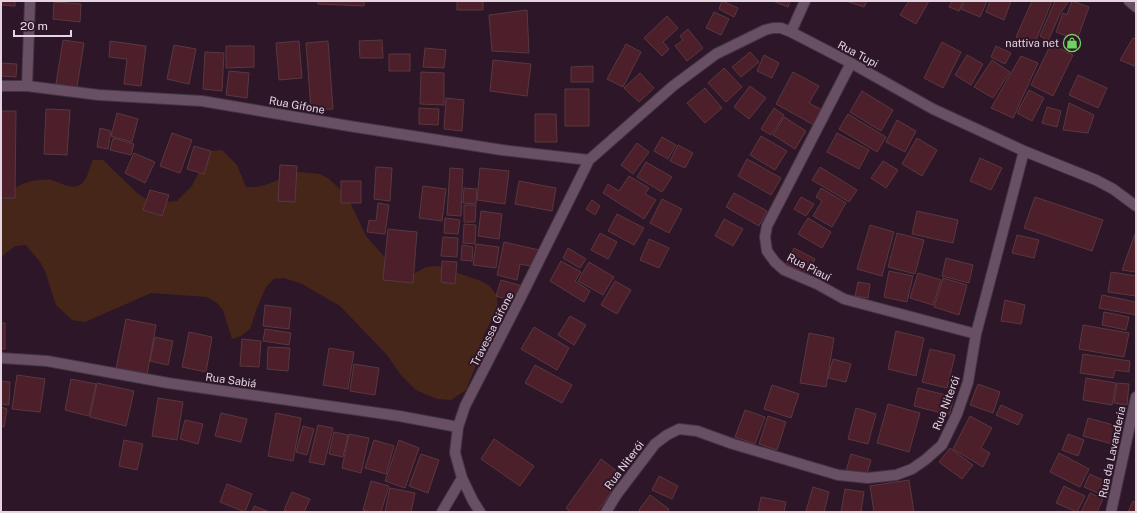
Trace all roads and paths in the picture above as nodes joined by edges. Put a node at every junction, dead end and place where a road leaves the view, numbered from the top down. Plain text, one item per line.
1 (30, 1) edge
2 (804, 1) edge
3 (1129, 1) edge
4 (1136, 7) edge
5 (791, 32) junction
6 (851, 63) junction
7 (1, 86) edge
8 (27, 86) junction
9 (1024, 151) junction
10 (589, 160) junction
11 (1136, 206) edge
12 (976, 334) junction
13 (1, 358) edge
14 (1136, 397) edge
15 (458, 427) junction
16 (462, 478) junction
17 (442, 512) edge
18 (480, 512) edge
19 (606, 512) edge
20 (1111, 512) edge

1 - 8 street
2 - 5 street
3 - 4 street
5 - 6 street, Rua Tupi
5 - 10 street, Rua Tupi
6 - 9 street, Rua Tupi
6 - 12 street, Rua Piauí
7 - 8 street, Rua Gifone
8 - 10 street, Rua Gifone
9 - 11 street, Rua Tupi
9 - 12 street, Rua Niterói
10 - 15 street, Travessa Gifone
12 - 19 street, Rua Niterói
13 - 15 street, Rua Sabiá
14 - 20 street, Rua da Lavanderia
15 - 16 street, Travessa Gifone
16 - 17 street
16 - 18 street, Travessa Gifone

